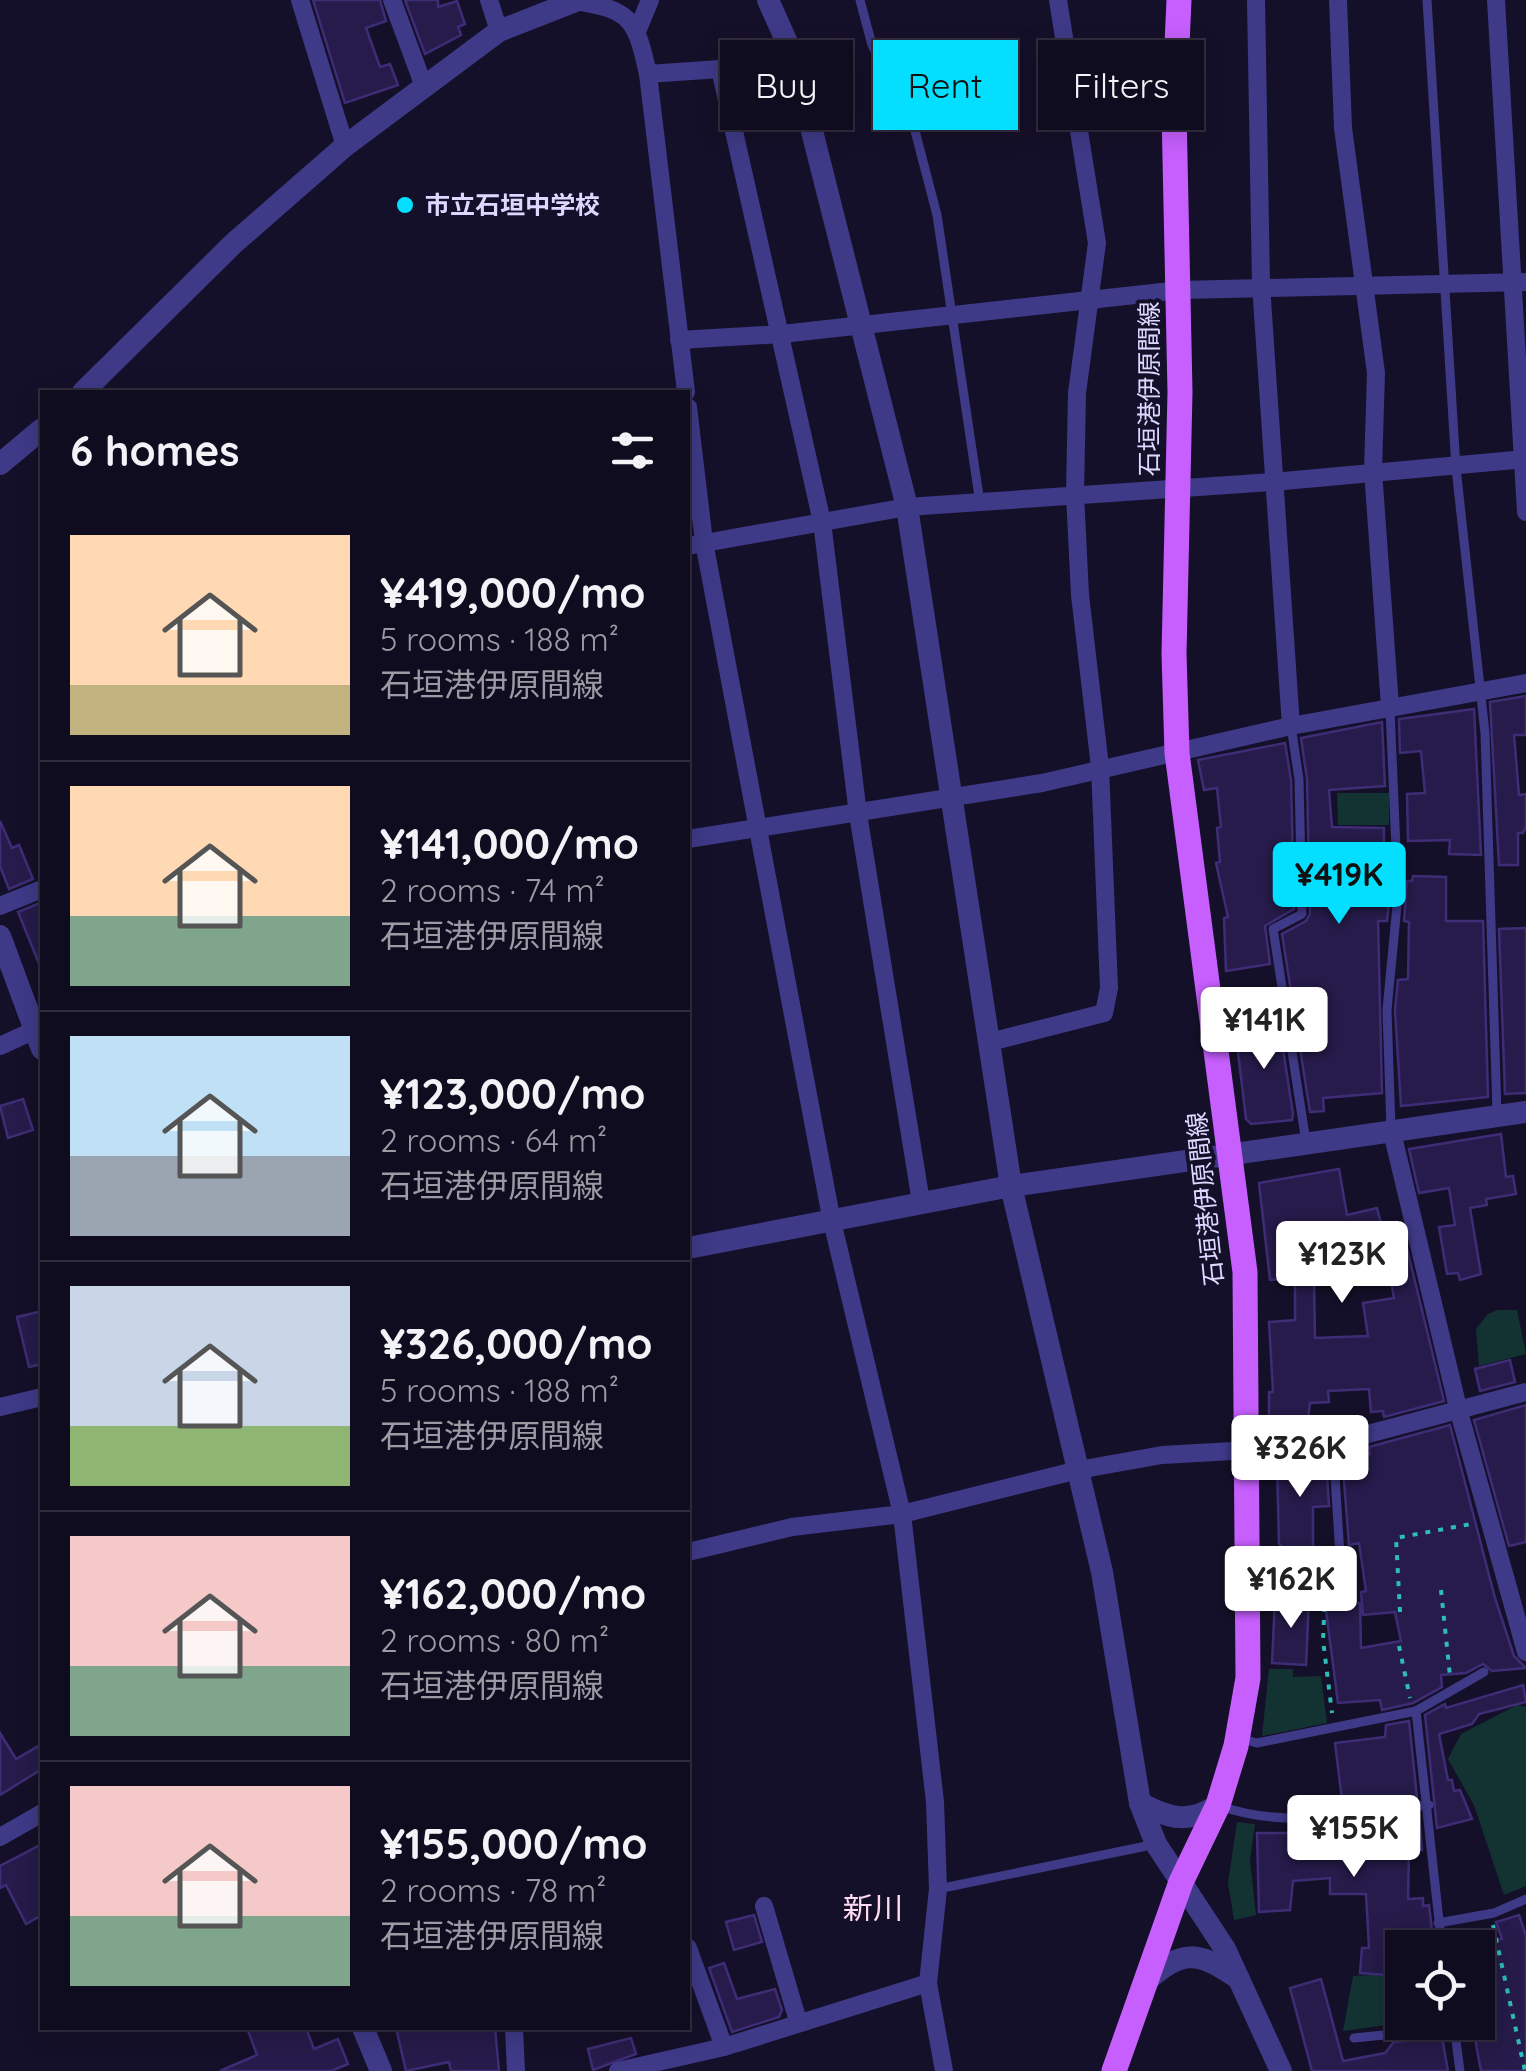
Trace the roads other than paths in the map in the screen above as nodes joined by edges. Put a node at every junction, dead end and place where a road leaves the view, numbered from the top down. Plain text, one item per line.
1 (300, 0) edge
2 (392, 0) edge
3 (489, 0) edge
4 (577, 0) edge
5 (650, 0) edge
6 (768, 0) edge
7 (860, 0) edge
8 (1058, 0) edge
9 (1179, 0) edge
10 (1256, 0) edge
11 (1338, 0) edge
12 (1427, 0) edge
13 (1496, 0) edge
14 (638, 29) junction
15 (499, 31) junction
16 (786, 40) edge
17 (720, 69) edge
18 (648, 74) junction
19 (424, 84) junction
20 (734, 130) edge
21 (813, 130) edge
22 (345, 146) junction
23 (1521, 282) edge
24 (1261, 285) junction
25 (1445, 285) junction
26 (1366, 286) junction
27 (1180, 290) junction
28 (1088, 297) junction
29 (953, 314) junction
30 (864, 323) junction
31 (782, 334) junction
32 (679, 340) junction
33 (85, 390) edge
34 (686, 390) edge
35 (40, 430) edge
36 (690, 441) edge
37 (1524, 460) edge
38 (0, 464) edge
39 (1456, 468) junction
40 (1373, 471) junction
41 (1272, 482) junction
42 (1178, 487) junction
43 (1075, 494) junction
44 (980, 503) junction
45 (907, 507) junction
46 (1526, 512) edge
47 (822, 522) junction
48 (696, 544) edge
49 (1526, 683) edge
50 (1480, 688) junction
51 (1390, 706) junction
52 (1291, 726) junction
53 (1177, 753) junction
54 (1100, 767) junction
55 (951, 798) junction
56 (858, 814) junction
57 (761, 831) junction
58 (690, 839) edge
59 (40, 890) edge
60 (0, 906) edge
61 (0, 936) edge
62 (39, 1039) edge
63 (990, 1042) junction
64 (0, 1046) edge
65 (1526, 1112) edge
66 (1497, 1113) junction
67 (1391, 1128) junction
68 (1306, 1142) junction
69 (1232, 1154) junction
70 (1010, 1186) junction
71 (921, 1202) junction
72 (832, 1217) junction
73 (690, 1248) edge
74 (1526, 1392) edge
75 (40, 1397) edge
76 (0, 1407) edge
77 (1458, 1412) junction
78 (1333, 1444) junction
79 (1246, 1449) junction
80 (1078, 1470) junction
81 (902, 1514) junction
82 (690, 1552) edge
83 (1340, 1556) dead end
84 (1526, 1652) edge
85 (1484, 1672) dead end
86 (1414, 1712) junction
87 (1237, 1738) junction
88 (1140, 1803) junction
89 (1218, 1805) junction
90 (1429, 1805) junction
91 (40, 1814) edge
92 (0, 1836) edge
93 (1156, 1844) junction
94 (1181, 1882) junction
95 (938, 1889) junction
96 (1524, 1899) edge
97 (764, 1906) dead end
98 (1526, 1912) edge
99 (1438, 1923) junction
100 (1439, 1930) edge
101 (690, 1954) edge
102 (1242, 1981) junction
103 (1144, 1982) junction
104 (928, 1983) junction
105 (798, 2020) junction
106 (364, 2030) edge
107 (514, 2030) edge
108 (1385, 2034) edge
109 (1354, 2038) dead end
110 (1456, 2040) edge
111 (724, 2047) junction
112 (381, 2071) edge
113 (516, 2071) edge
114 (618, 2071) edge
115 (944, 2071) edge
116 (1114, 2071) edge
117 (1281, 2071) edge
118 (1460, 2071) edge

1 - 22 street
2 - 19 street
3 - 15 street
4 - 14 street
4 - 15 street
5 - 14 street
6 - 16 street
7 - 29 lane
8 - 28 street
9 - 27 main road, 石垣港伊原間線
10 - 24 street
11 - 26 street
12 - 25 lane
13 - 23 street
14 - 18 street
15 - 19 street
17 - 18 street
18 - 32 street
19 - 22 street
20 - 31 street
21 - 30 street
22 - 33 street
23 - 25 street
23 - 37 street
24 - 26 street
24 - 27 street
24 - 41 street
25 - 26 street
25 - 39 lane
26 - 40 street
27 - 28 street
27 - 42 main road, 石垣港伊原間線
28 - 29 street
28 - 43 street
29 - 30 street
29 - 44 lane
30 - 31 street
30 - 45 street
31 - 32 street
31 - 47 street
32 - 34 street
35 - 38 street
36 - 48 street
37 - 39 street
37 - 46 street
39 - 40 street
39 - 50 lane
40 - 41 street
40 - 51 street
41 - 42 street
41 - 52 street
42 - 43 street
42 - 53 main road, 石垣港伊原間線
43 - 44 street
43 - 54 street
44 - 45 street
45 - 47 street
45 - 55 street
47 - 48 street
47 - 56 street
48 - 57 street
49 - 50 street
50 - 51 street
50 - 66 lane
51 - 52 street
51 - 67 lane
52 - 53 street
52 - 68 lane
53 - 54 street
53 - 69 main road, 石垣港伊原間線
54 - 55 street
54 - 63 street
55 - 56 street
55 - 63 street
56 - 57 street
56 - 71 street
57 - 58 street
57 - 72 street
59 - 60 street
61 - 62 street
62 - 64 street
63 - 70 street
65 - 66 street
66 - 67 street
67 - 68 street
67 - 77 street
68 - 69 street
69 - 70 street
69 - 79 main road, 石垣港伊原間線
70 - 71 street
70 - 80 street
71 - 72 street
72 - 73 street
72 - 81 street
74 - 77 street
75 - 76 street
77 - 78 street
77 - 84 street
78 - 79 street
78 - 83 lane
79 - 80 street
79 - 87 main road, 石垣港伊原間線
80 - 81 street
80 - 88 street
81 - 82 street
81 - 95 street
85 - 86 lane
86 - 87 lane
86 - 90 lane
87 - 89 main road, 石垣港伊原間線
88 - 89 street
88 - 93 street
89 - 90 lane
89 - 94 main road, 石垣港伊原間線
90 - 99 lane
91 - 92 street
93 - 94 street
93 - 95 lane
94 - 102 street
94 - 103 main road, 石垣港伊原間線
95 - 104 street
96 - 98 lane
96 - 99 lane
97 - 105 street
99 - 100 lane
101 - 111 street
102 - 103 street
102 - 117 street
103 - 116 main road, 石垣港伊原間線
104 - 105 street
104 - 115 street
105 - 111 street
106 - 112 street
107 - 113 street
108 - 109 lane
110 - 118 lane
111 - 114 street

